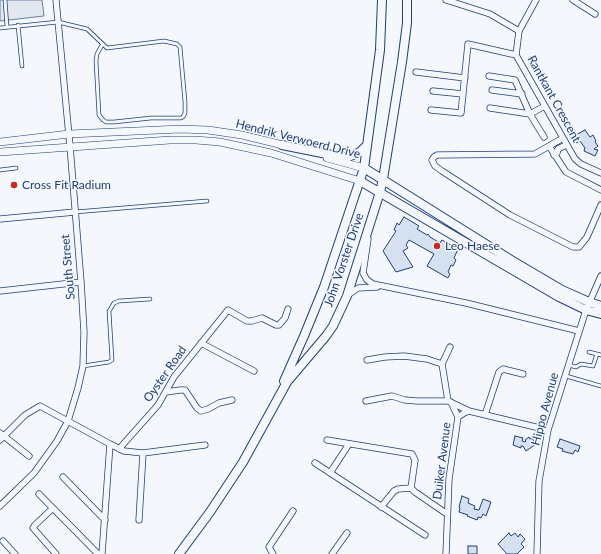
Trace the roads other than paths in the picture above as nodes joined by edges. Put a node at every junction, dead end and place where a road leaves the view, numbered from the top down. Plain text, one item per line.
1 (5, 0) edge
2 (56, 0) edge
3 (382, 0) edge
4 (407, 0) edge
5 (446, 0) edge
6 (536, 0) edge
7 (573, 0) edge
8 (595, 14) dead end
9 (58, 22) junction
10 (18, 25) junction
11 (7, 27) junction
12 (0, 28) edge
13 (519, 31) junction
14 (102, 45) junction
15 (516, 55) junction
16 (22, 66) dead end
17 (416, 72) dead end
18 (489, 76) dead end
19 (465, 78) junction
20 (492, 90) dead end
21 (433, 91) dead end
22 (463, 94) junction
23 (522, 94) junction
24 (545, 106) junction
25 (490, 108) dead end
26 (431, 110) dead end
27 (530, 114) junction
28 (69, 134) junction
29 (544, 138) dead end
30 (563, 138) junction
31 (0, 142) edge
32 (282, 145) junction
33 (366, 145) junction
34 (566, 145) junction
35 (70, 146) junction
36 (549, 146) junction
37 (0, 152) edge
38 (554, 155) junction
39 (16, 168) dead end
40 (364, 168) junction
41 (0, 170) edge
42 (601, 173) edge
43 (383, 179) junction
44 (360, 181) junction
45 (601, 190) edge
46 (380, 192) junction
47 (207, 201) dead end
48 (601, 205) edge
49 (75, 212) junction
50 (372, 217) junction
51 (0, 219) edge
52 (601, 276) edge
53 (81, 282) junction
54 (381, 286) junction
55 (0, 291) edge
56 (347, 296) junction
57 (150, 298) dead end
58 (587, 306) junction
59 (601, 306) edge
60 (288, 308) dead end
61 (601, 314) edge
62 (579, 331) junction
63 (201, 343) junction
64 (450, 347) dead end
65 (589, 352) dead end
66 (599, 354) edge
67 (367, 360) dead end
68 (442, 364) junction
69 (83, 366) junction
70 (569, 366) junction
71 (254, 370) dead end
72 (523, 374) dead end
73 (566, 376) junction
74 (601, 386) edge
75 (166, 392) junction
76 (232, 400) dead end
77 (366, 401) dead end
78 (449, 401) junction
79 (469, 411) junction
80 (486, 415) junction
81 (458, 417) junction
82 (68, 421) junction
83 (548, 430) junction
84 (1, 436) edge
85 (327, 440) dead end
86 (110, 444) junction
87 (349, 444) junction
88 (205, 445) dead end
89 (119, 449) junction
90 (143, 453) junction
91 (29, 456) dead end
92 (315, 463) dead end
93 (330, 473) junction
94 (63, 477) dead end
95 (411, 488) junction
96 (40, 494) dead end
97 (0, 506) edge
98 (381, 507) junction
99 (53, 508) junction
100 (292, 511) dead end
101 (448, 514) junction
102 (105, 520) junction
103 (139, 520) dead end
104 (347, 533) dead end
105 (425, 535) dead end
106 (3, 541) dead end
107 (15, 554) edge
108 (56, 554) edge
109 (98, 554) edge
110 (102, 554) edge
111 (175, 554) edge
112 (179, 554) edge
113 (272, 554) edge
114 (332, 554) edge
115 (446, 554) edge
116 (537, 554) edge

1 - 11 lane
2 - 9 street, South Street
3 - 33 main road, John Vorster Drive
4 - 43 main road, John Vorster Drive
5 - 13 street
6 - 13 street, Rantkant Crescent
7 - 8 street
9 - 10 lane
9 - 14 lane
9 - 28 street, South Street
10 - 11 lane
10 - 16 lane
11 - 12 lane
13 - 15 street, Rantkant Crescent
14 - 14 lane
15 - 19 street
15 - 24 street, Rantkant Crescent
17 - 19 street
18 - 23 street
19 - 22 street
20 - 23 street
21 - 22 street
22 - 26 street
23 - 27 street
24 - 27 street
24 - 30 street, Rantkant Crescent
25 - 27 street
27 - 29 street
28 - 31 street, Hendrik Verwoerd Drive
28 - 32 street, Hendrik Verwoerd Drive
28 - 35 street, South Street
30 - 34 street, Rantkant Crescent
30 - 36 street
32 - 33 main road
32 - 40 street, Hendrik Verwoerd Drive
33 - 40 main road, John Vorster Drive
34 - 38 street
34 - 42 street, Rantkant Crescent
35 - 37 street, Hendrik Verwoerd Drive
35 - 44 street, Hendrik Verwoerd Drive
35 - 49 street, South Street
36 - 38 street
36 - 48 street
38 - 45 street
39 - 41 lane
40 - 43 main road, Hendrik Verwoerd Drive
40 - 44 main road, John Vorster Drive
43 - 46 main road, John Vorster Drive
43 - 58 main road, Hendrik Verwoerd Drive
44 - 46 main road, Hendrik Verwoerd Drive
44 - 111 main road, John Vorster Drive
46 - 50 main road, John Vorster Drive
46 - 58 main road, Hendrik Verwoerd Drive
47 - 49 lane
49 - 51 street
49 - 53 street, South Street
50 - 54 street
50 - 56 main road, John Vorster Drive
52 - 58 street, Hippo Avenue
53 - 55 street
53 - 69 street, South Street
54 - 56 street
54 - 62 street
56 - 112 main road, John Vorster Drive
57 - 69 lane
58 - 59 main road, Hendrik Verwoerd Drive
58 - 61 main road, Hendrik Verwoerd Drive
58 - 62 street, Hippo Avenue
60 - 63 street, Oyster Road
62 - 70 street, Hippo Avenue
63 - 71 street
63 - 75 street, Oyster Road
64 - 68 street
65 - 66 lane
66 - 70 lane
67 - 68 street
68 - 78 street
69 - 82 street, South Street
70 - 73 street, Hippo Avenue
72 - 80 street
73 - 74 lane
73 - 83 street, Hippo Avenue
75 - 76 street
75 - 89 street, Oyster Road
77 - 78 street
78 - 79 street
78 - 81 street
79 - 80 street
79 - 81 street, Duiker Avenue
80 - 83 street
81 - 101 street, Duiker Avenue
82 - 84 street
82 - 86 street
82 - 97 street, South Street
83 - 116 street, Hippo Avenue
84 - 91 street
85 - 87 street
86 - 89 street
86 - 102 street
87 - 93 street
87 - 95 street
88 - 90 street
89 - 90 street
90 - 103 street
92 - 93 street
93 - 98 street
94 - 102 street
95 - 98 street
95 - 101 street
96 - 99 street
98 - 105 street
99 - 108 street
99 - 109 street
100 - 113 street
101 - 115 street, Duiker Avenue
102 - 110 street
104 - 114 street
106 - 107 street

